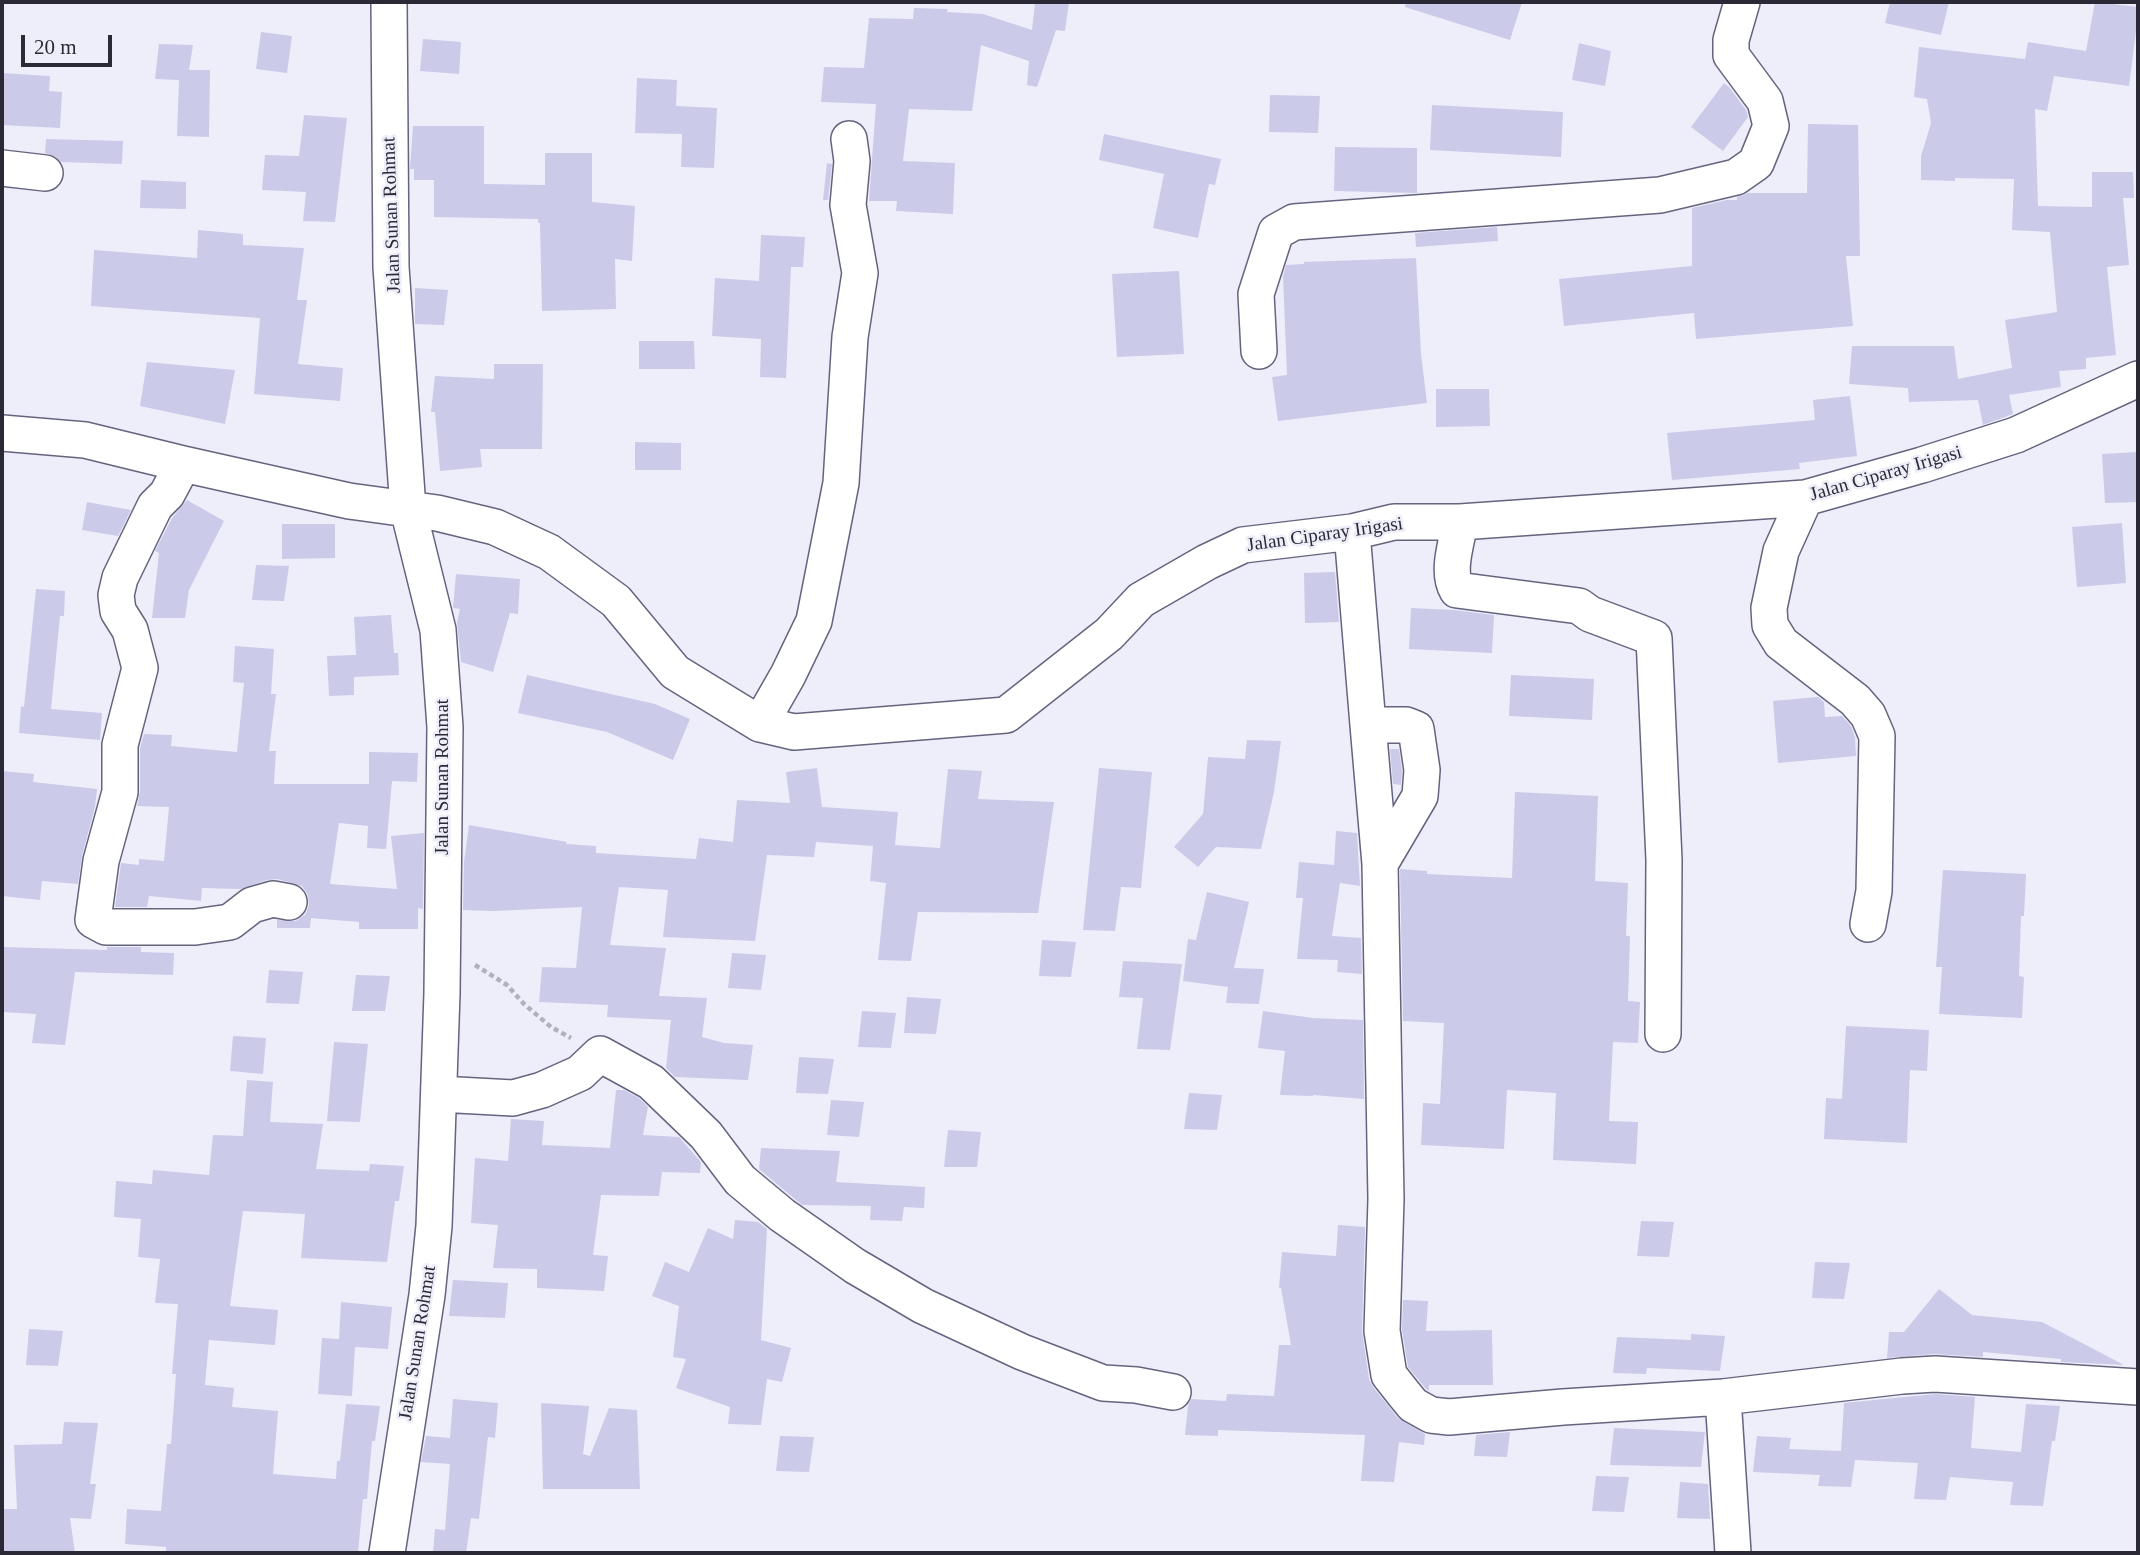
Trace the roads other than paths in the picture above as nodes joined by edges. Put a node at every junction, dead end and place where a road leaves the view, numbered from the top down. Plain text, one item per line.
1 (389, 2) edge
2 (1742, 2) edge
3 (849, 139) dead end
4 (2, 168) edge
5 (45, 173) dead end
6 (1259, 351) dead end
7 (2138, 379) edge
8 (2, 433) edge
9 (183, 464) junction
10 (1801, 506) junction
11 (408, 509) junction
12 (1460, 522) junction
13 (1352, 532) junction
14 (760, 724) junction
15 (1368, 725) junction
16 (1380, 864) junction
17 (289, 902) dead end
18 (1868, 924) dead end
19 (1663, 1034) dead end
20 (439, 1094) junction
21 (2138, 1387) edge
22 (1173, 1392) dead end
23 (1723, 1397) junction
24 (387, 1553) edge
25 (1733, 1553) edge

1 - 11 street, Jalan Sunan Rohmat
2 - 6 street
3 - 14 street
4 - 5 street
7 - 10 street, Jalan Ciparay Irigasi
8 - 9 street, Jalan Ciparay Irigasi
9 - 11 street, Jalan Ciparay Irigasi
9 - 17 street
10 - 12 street, Jalan Ciparay Irigasi
10 - 18 street
11 - 14 street, Jalan Ciparay Irigasi
11 - 20 street, Jalan Sunan Rohmat
12 - 13 street, Jalan Ciparay Irigasi
12 - 19 street
13 - 14 street, Jalan Ciparay Irigasi
13 - 15 street
15 - 16 street
15 - 16 street
16 - 23 street
20 - 22 street
20 - 24 street, Jalan Sunan Rohmat
21 - 23 street
23 - 25 street

